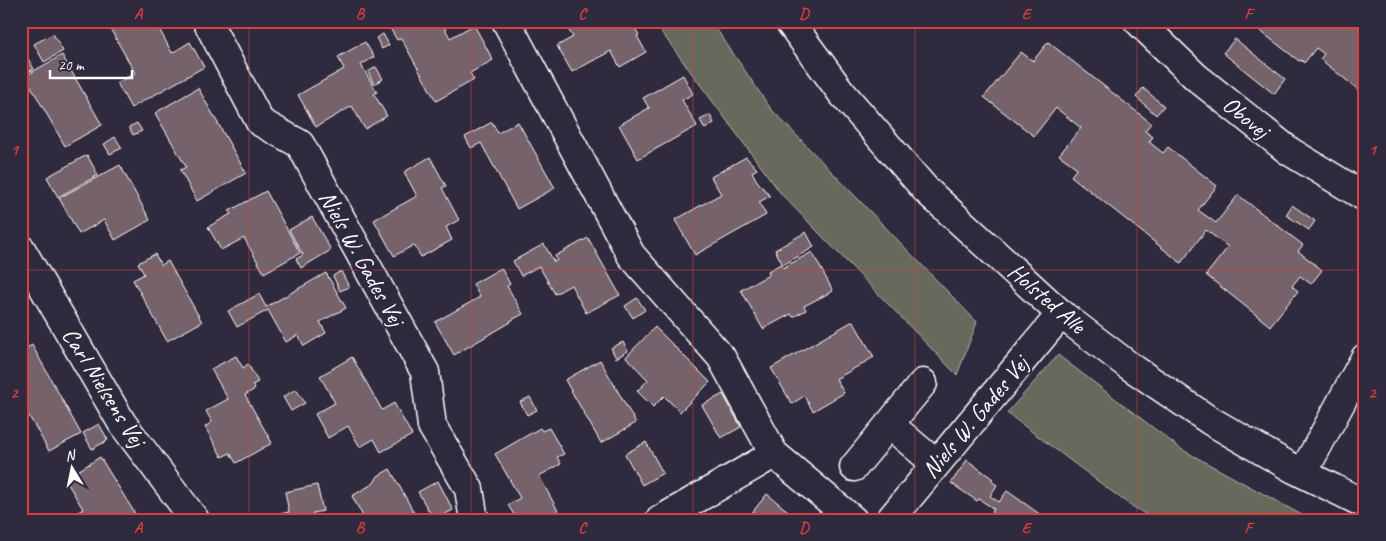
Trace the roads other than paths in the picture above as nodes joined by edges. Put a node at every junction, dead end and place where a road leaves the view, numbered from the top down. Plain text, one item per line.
1 (207, 21) edge
2 (506, 21) edge
3 (789, 21) edge
4 (1138, 21) edge
5 (1365, 197) edge
6 (21, 249) edge
7 (1061, 314) junction
8 (1365, 358) edge
9 (924, 383) dead end
10 (890, 424) junction
11 (774, 454) junction
12 (936, 464) junction
13 (854, 467) dead end
14 (1303, 473) junction
15 (1365, 504) edge
16 (195, 520) edge
17 (474, 520) edge
18 (660, 520) edge
19 (853, 520) edge
20 (890, 520) edge

1 - 17 street, Niels W. Gades Vej
2 - 11 street
3 - 7 street, Holsted Alle
4 - 5 street, Obovej
6 - 16 street, Carl Nielsens Vej
7 - 12 street, Niels W. Gades Vej
7 - 14 street, Holsted Alle
8 - 14 street
9 - 10 street
10 - 12 street
10 - 13 street
11 - 18 street
11 - 19 street
12 - 20 street, Niels W. Gades Vej
14 - 15 street, Holsted Alle

